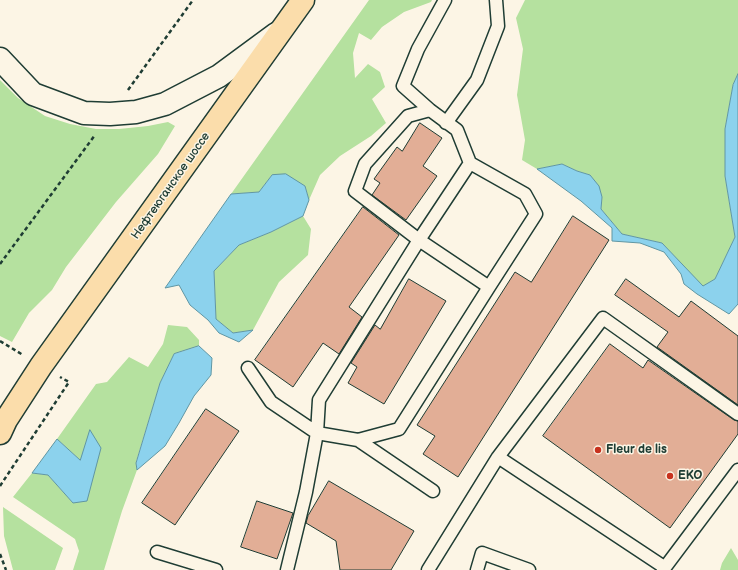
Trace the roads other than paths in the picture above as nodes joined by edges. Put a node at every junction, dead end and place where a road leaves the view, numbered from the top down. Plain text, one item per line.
1 (303, 0) edge
2 (445, 0) edge
3 (496, 0) edge
4 (282, 30) junction
5 (0, 59) edge
6 (430, 110) junction
7 (446, 123) junction
8 (470, 163) junction
9 (419, 240) junction
10 (489, 287) junction
11 (248, 368) dead end
12 (38, 372) junction
13 (0, 411) edge
14 (738, 414) edge
15 (0, 433) edge
16 (317, 433) junction
17 (358, 440) junction
18 (498, 457) junction
19 (738, 470) edge
20 (433, 491) dead end
21 (157, 552) dead end
22 (663, 569) edge
23 (216, 570) edge
24 (287, 570) edge
25 (428, 570) edge
26 (477, 570) edge
27 (529, 570) edge

1 - 4 main road, Нефтеюганское шоссе
2 - 6 lane
3 - 7 lane
4 - 5 main road
4 - 12 main road, Нефтеюганское шоссе
6 - 7 lane
6 - 9 lane
7 - 8 lane
8 - 9 lane
8 - 10 lane
9 - 10 lane
9 - 16 lane
10 - 17 lane
11 - 16 lane
12 - 13 main road
12 - 15 main road
14 - 18 lane
16 - 17 lane
16 - 24 lane
17 - 20 lane
18 - 22 lane
18 - 25 lane
19 - 22 lane
21 - 23 lane
26 - 27 lane

